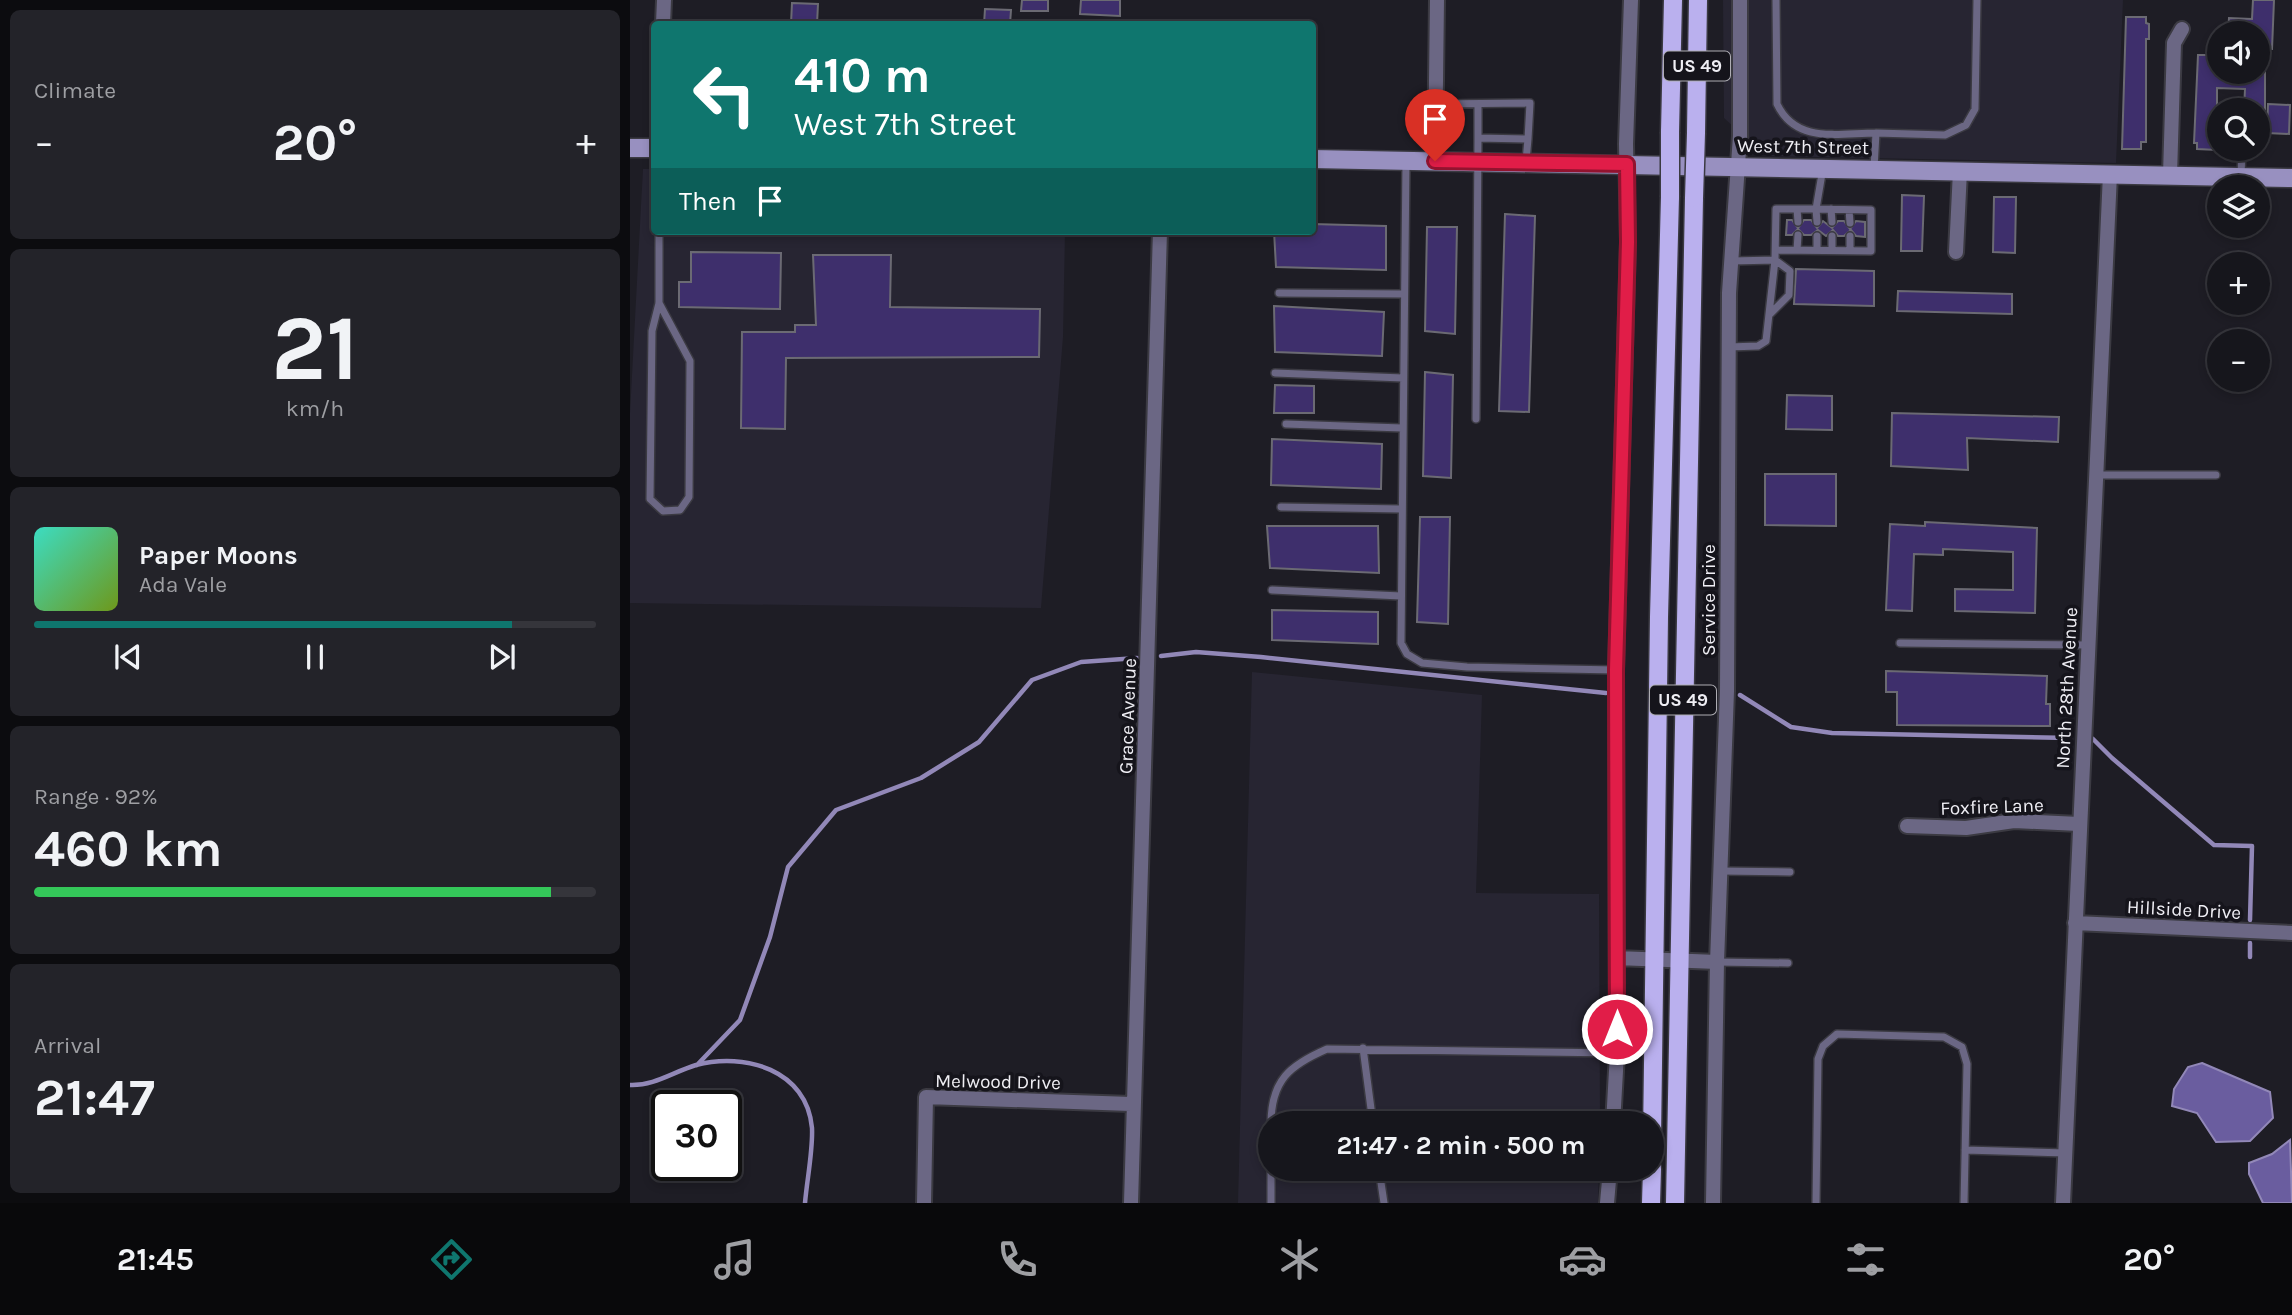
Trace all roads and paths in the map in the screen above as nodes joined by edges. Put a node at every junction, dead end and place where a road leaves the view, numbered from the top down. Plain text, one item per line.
1 (664, 0) edge
2 (1437, 0) edge
3 (1631, 0) edge
4 (1673, 0) edge
5 (1698, 0) edge
6 (1740, 0) edge
7 (1776, 0) edge
8 (1977, 0) edge
9 (663, 21) edge
10 (2182, 29) dead end
11 (1436, 104) junction
12 (1478, 104) junction
13 (1877, 133) junction
14 (1478, 138) junction
15 (1528, 139) junction
16 (630, 148) edge
17 (651, 148) edge
18 (1316, 159) edge
19 (1406, 160) junction
20 (1479, 160) junction
21 (1435, 161) junction
22 (1527, 161) junction
23 (1627, 164) junction
24 (1738, 165) junction
25 (1823, 167) junction
26 (1874, 169) junction
27 (1961, 171) junction
28 (2110, 174) junction
29 (2170, 176) junction
30 (2207, 177) edge
31 (2270, 178) edge
32 (2292, 178) edge
33 (1797, 209) junction
34 (1816, 209) junction
35 (1831, 209) junction
36 (1849, 210) junction
37 (1798, 222) dead end
38 (1817, 222) dead end
39 (1832, 222) dead end
40 (1850, 223) dead end
41 (659, 235) edge
42 (1160, 235) edge
43 (1798, 235) dead end
44 (1817, 236) dead end
45 (1832, 236) dead end
46 (1850, 236) dead end
47 (1776, 250) junction
48 (1797, 250) junction
49 (1817, 250) junction
50 (1832, 250) junction
51 (1850, 250) junction
52 (1956, 252) dead end
53 (1775, 260) junction
54 (1732, 261) junction
55 (1279, 293) dead end
56 (1403, 294) junction
57 (659, 303) junction
58 (1769, 315) junction
59 (1728, 347) junction
60 (1275, 373) dead end
61 (1402, 378) junction
62 (1476, 419) dead end
63 (1286, 424) dead end
64 (1402, 428) junction
65 (2097, 475) junction
66 (2216, 475) dead end
67 (1282, 507) dead end
68 (1401, 509) junction
69 (1272, 590) dead end
70 (1401, 596) junction
71 (1900, 643) dead end
72 (2088, 645) junction
73 (1616, 670) junction
74 (2079, 824) junction
75 (1907, 826) dead end
76 (1720, 871) junction
77 (1790, 872) dead end
78 (2075, 923) junction
79 (2292, 933) edge
80 (1617, 958) junction
81 (1655, 960) junction
82 (1679, 960) junction
83 (1717, 962) junction
84 (1788, 963) dead end
85 (1363, 1048) junction
86 (1616, 1053) junction
87 (1131, 1104) junction
88 (1273, 1111) edge
89 (1371, 1111) edge
90 (1614, 1111) edge
91 (1652, 1111) edge
92 (1965, 1150) junction
93 (2065, 1153) junction
94 (1271, 1181) edge
95 (1381, 1181) edge
96 (1609, 1181) edge
97 (1651, 1181) edge
98 (924, 1203) edge
99 (1131, 1203) edge
100 (1271, 1203) edge
101 (1384, 1203) edge
102 (1607, 1203) edge
103 (1651, 1203) edge
104 (1675, 1203) edge
105 (1713, 1203) edge
106 (1816, 1203) edge
107 (1964, 1203) edge
108 (2063, 1203) edge

1 - 9 street
2 - 11 street
3 - 23 street
4 - 81 main road, US 49, bridge
5 - 82 main road, US 49, bridge
6 - 24 street, Service Drive
7 - 13 lane
8 - 13 lane
10 - 29 street
11 - 12 lane
11 - 21 street
12 - 14 lane
12 - 15 lane
13 - 26 lane
14 - 15 lane
14 - 20 lane
15 - 22 lane
16 - 17 main road
18 - 19 main road, West 7th Street
19 - 21 main road, West 7th Street
19 - 56 lane
20 - 21 main road, West 7th Street
20 - 22 main road, West 7th Street
20 - 62 lane
22 - 23 main road, West 7th Street
23 - 24 main road, West 7th Street
23 - 73 street
24 - 25 main road, West 7th Street
24 - 54 street, Service Drive
25 - 26 main road, West 7th Street
25 - 34 lane
26 - 27 main road, West 7th Street
27 - 28 main road, West 7th Street
27 - 52 street
28 - 29 main road, West 7th Street
28 - 65 street, North 28th Avenue
29 - 30 main road, West 7th Street
31 - 32 main road, West 7th Street
33 - 34 lane
33 - 37 lane
33 - 47 lane
34 - 35 lane
34 - 38 lane
35 - 36 lane
35 - 39 lane
36 - 40 lane
36 - 51 lane
41 - 57 lane
42 - 87 street, Grace Avenue
43 - 48 lane
44 - 49 lane
45 - 50 lane
46 - 51 lane
47 - 48 lane
47 - 53 lane
48 - 49 lane
49 - 50 lane
50 - 51 lane
53 - 54 lane
53 - 58 lane
53 - 58 lane
54 - 59 street, Service Drive
55 - 56 lane
56 - 61 lane
57 - 57 lane
58 - 59 lane
59 - 76 street, Service Drive
60 - 61 lane
61 - 64 lane
63 - 64 lane
64 - 68 lane
65 - 66 lane
65 - 72 street, North 28th Avenue
67 - 68 lane
68 - 70 lane
69 - 70 lane
70 - 73 lane
71 - 72 lane
72 - 74 street, North 28th Avenue
73 - 80 street
74 - 75 street, Foxfire Lane
74 - 78 street, North 28th Avenue
76 - 77 lane
76 - 83 street, Service Drive
78 - 79 street, Hillside Drive
78 - 93 street, North 28th Avenue
80 - 81 street
80 - 86 street
81 - 82 street
81 - 91 main road, US 49
82 - 83 street
82 - 104 main road, US 49
83 - 84 lane
83 - 105 street, Service Drive
85 - 86 lane
85 - 88 lane
85 - 89 lane
86 - 90 street
87 - 98 street, Melwood Drive
87 - 99 street, Grace Avenue
92 - 93 lane
92 - 106 lane
92 - 107 lane
93 - 108 street, North 28th Avenue
94 - 100 lane
95 - 101 lane
96 - 102 street
97 - 103 main road

